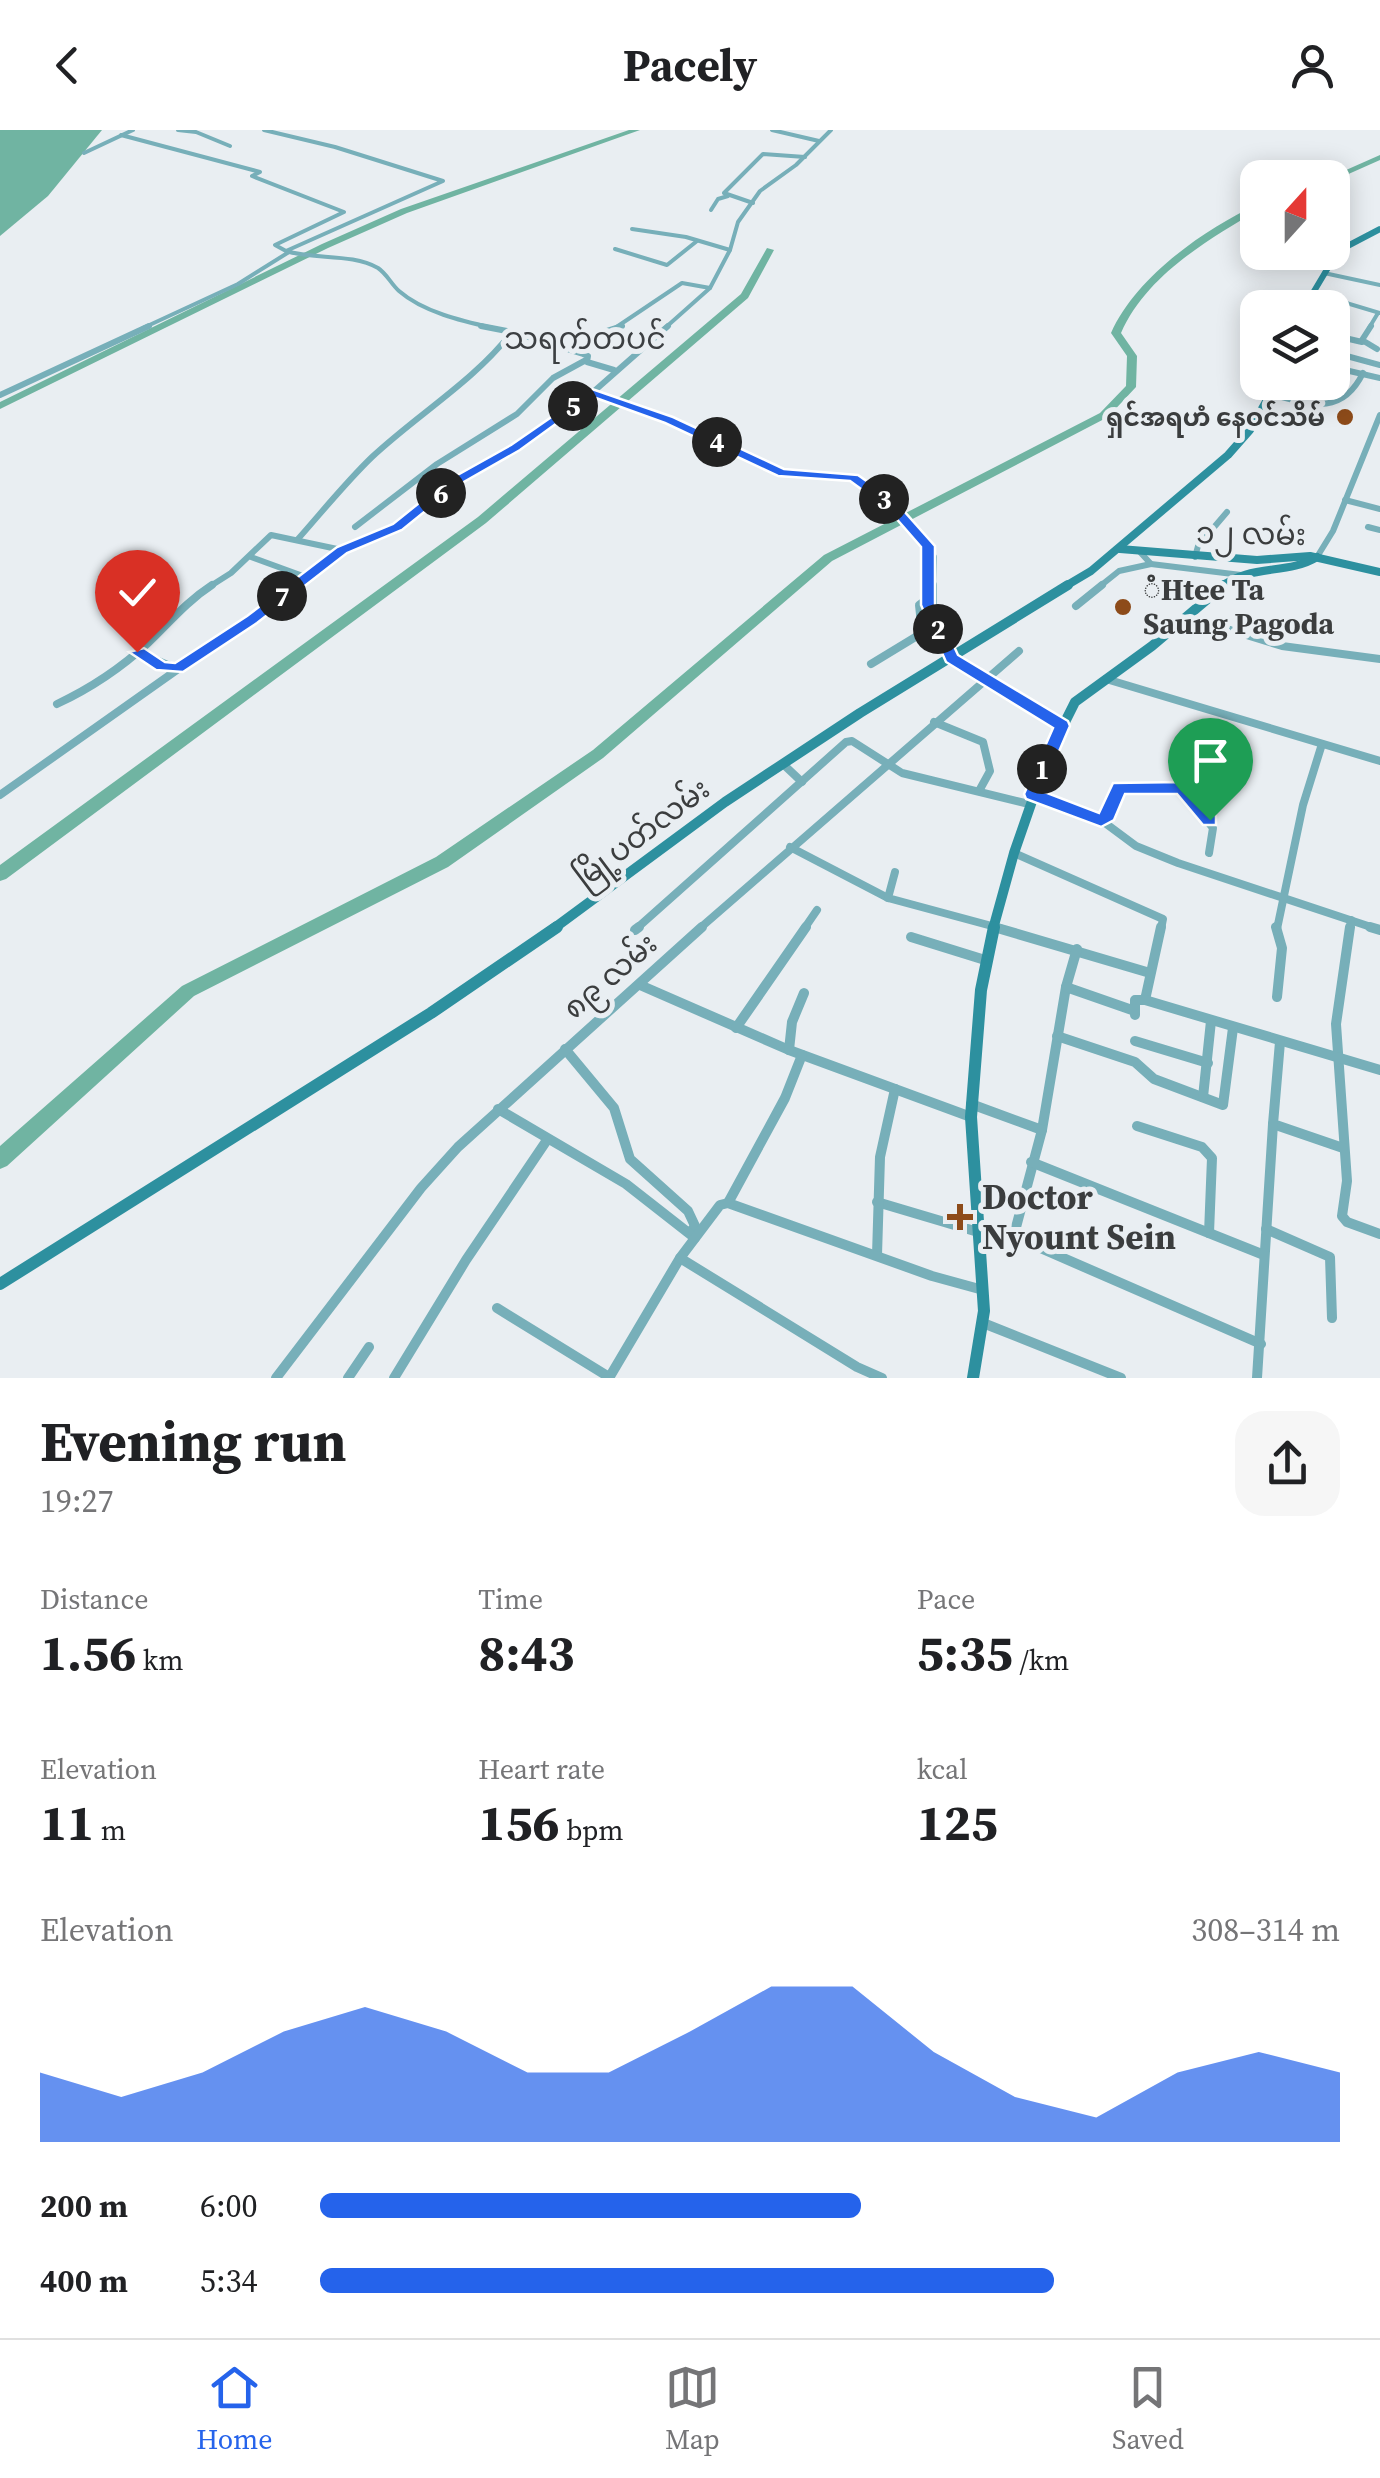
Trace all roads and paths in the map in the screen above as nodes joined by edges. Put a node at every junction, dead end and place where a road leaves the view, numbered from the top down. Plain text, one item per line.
1 (133, 130) edge
2 (178, 130) edge
3 (268, 130) edge
4 (288, 130) edge
5 (772, 130) edge
6 (831, 130) edge
7 (280, 134) junction
8 (121, 135) junction
9 (818, 141) junction
10 (230, 146) dead end
11 (84, 153) dead end
12 (805, 157) junction
13 (728, 196) junction
14 (753, 203) junction
15 (711, 210) dead end
16 (632, 230) dead end
17 (1380, 232) edge
18 (697, 241) junction
19 (615, 249) dead end
20 (730, 250) junction
21 (289, 252) junction
22 (1324, 272) junction
23 (1380, 285) edge
24 (710, 288) junction
25 (1315, 290) edge
26 (1350, 305) edge
27 (1379, 313) edge
28 (512, 332) junction
29 (597, 334) dead end
30 (1350, 339) edge
31 (1363, 342) junction
32 (1377, 350) dead end
33 (1350, 356) edge
34 (586, 360) junction
35 (1380, 364) edge
36 (614, 370) junction
37 (1350, 371) edge
38 (1363, 374) junction
39 (1380, 378) edge
40 (592, 393) junction
41 (0, 395) edge
42 (1350, 395) edge
43 (1267, 400) edge
44 (1380, 415) edge
45 (1376, 432) edge
46 (1345, 500) junction
47 (1379, 508) edge
48 (1227, 512) dead end
49 (910, 520) junction
50 (1368, 526) dead end
51 (355, 527) dead end
52 (1380, 530) edge
53 (298, 539) junction
54 (1120, 549) junction
55 (342, 550) junction
56 (1140, 552) junction
57 (250, 557) junction
58 (1195, 557) junction
59 (1317, 557) junction
60 (1151, 564) junction
61 (1380, 572) edge
62 (303, 576) junction
63 (1241, 576) junction
64 (1162, 583) dead end
65 (927, 600) junction
66 (1204, 601) junction
67 (1076, 606) dead end
68 (932, 612) junction
69 (1188, 617) junction
70 (1019, 650) dead end
71 (137, 652) junction
72 (952, 658) junction
73 (1380, 659) edge
74 (871, 664) dead end
75 (178, 668) junction
76 (987, 678) junction
77 (1106, 679) junction
78 (57, 704) dead end
79 (934, 722) junction
80 (1062, 726) junction
81 (1322, 744) junction
82 (1380, 762) edge
83 (886, 763) junction
84 (783, 764) junction
85 (802, 782) junction
86 (979, 791) junction
87 (0, 796) edge
88 (1030, 799) junction
89 (1101, 820) junction
90 (790, 847) junction
91 (1014, 853) junction
92 (1209, 853) dead end
93 (895, 872) dead end
94 (1282, 897) junction
95 (888, 898) junction
96 (817, 910) dead end
97 (1351, 920) junction
98 (994, 927) junction
99 (635, 930) dead end
100 (1380, 930) edge
101 (911, 936) dead end
102 (1077, 949) junction
103 (985, 960) junction
104 (1150, 972) junction
105 (640, 985) junction
106 (1066, 987) junction
107 (804, 993) dead end
108 (1277, 997) dead end
109 (1146, 1000) junction
110 (1210, 1021) junction
111 (736, 1028) junction
112 (1232, 1028) junction
113 (1057, 1036) junction
114 (1135, 1041) dead end
115 (1280, 1042) junction
116 (565, 1049) junction
117 (789, 1050) junction
118 (802, 1055) junction
119 (1340, 1059) junction
120 (1208, 1063) junction
121 (1380, 1070) edge
122 (895, 1089) junction
123 (1203, 1096) junction
124 (498, 1108) junction
125 (971, 1111) junction
126 (1273, 1124) junction
127 (1137, 1126) dead end
128 (1042, 1130) junction
129 (547, 1140) junction
130 (1343, 1148) junction
131 (1031, 1162) junction
132 (877, 1202) junction
133 (728, 1203) junction
134 (1266, 1228) junction
135 (979, 1232) junction
136 (1209, 1233) junction
137 (1380, 1234) edge
138 (692, 1235) junction
139 (877, 1255) junction
140 (1264, 1255) junction
141 (680, 1258) junction
142 (0, 1284) edge
143 (983, 1290) junction
144 (497, 1308) dead end
145 (1332, 1318) dead end
146 (983, 1323) junction
147 (1261, 1344) junction
148 (368, 1347) dead end
149 (276, 1378) edge
150 (348, 1378) edge
151 (394, 1378) edge
152 (609, 1378) edge
153 (882, 1378) edge
154 (973, 1378) edge
155 (1121, 1378) edge
156 (1257, 1378) edge

1 - 8 street
2 - 10 street
3 - 7 street
4 - 7 street
5 - 9 street
6 - 9 street
7 - 21 street
8 - 11 street
8 - 21 street
9 - 12 street
12 - 13 street
12 - 14 street
13 - 14 street
13 - 15 street
14 - 20 street
16 - 18 street
17 - 22 main road
18 - 19 street
18 - 20 street
20 - 24 street
21 - 28 street
21 - 41 street
22 - 23 street
22 - 25 main road
24 - 29 street
24 - 36 street
26 - 27 street
27 - 31 street
28 - 34 street
28 - 53 street
30 - 31 street
31 - 32 street
33 - 35 street
34 - 36 street
34 - 51 street
36 - 40 street
37 - 38 street
38 - 39 street
38 - 42 street
40 - 49 street
40 - 55 street
43 - 54 main road, မြို့ပတ်လမ်း
44 - 45 street
45 - 46 street
46 - 47 street
46 - 59 street
48 - 58 street
49 - 65 street
49 - 68 street
50 - 52 street
53 - 55 street
53 - 57 street
54 - 56 main road, ၁၂ လမ်း
54 - 72 main road, မြို့ပတ်လမ်း
55 - 62 street
56 - 58 main road, ၁၂ လမ်း
56 - 60 street
57 - 62 street
57 - 71 street
58 - 59 main road, ၁၂ လမ်း
59 - 61 main road, ၁၂ လမ်း
59 - 63 main road
60 - 63 street
60 - 67 street
62 - 75 street
63 - 66 main road
64 - 66 street
65 - 68 street
65 - 74 street
66 - 69 main road
68 - 72 street
69 - 73 street
69 - 77 main road
70 - 76 street, ၈၉ လမ်း
71 - 75 street
71 - 78 street
72 - 76 street
72 - 84 main road, မြို့ပတ်လမ်း
75 - 87 street
76 - 79 street, ၈၉ လမ်း
76 - 80 street
77 - 80 main road
77 - 81 street
79 - 83 street, ၈၉ လမ်း
79 - 86 street
80 - 88 main road
81 - 82 street
81 - 94 street
83 - 85 street
83 - 86 street
83 - 90 street, ၈၉ လမ်း
84 - 85 street
84 - 142 main road, မြို့ပတ်လမ်း
85 - 99 street
86 - 88 street
88 - 89 street
88 - 91 main road
89 - 92 street
89 - 94 street
90 - 95 street
90 - 105 street, ၈၉ လမ်း
91 - 98 main road
91 - 104 street
93 - 95 street
94 - 97 street
94 - 108 street
95 - 98 street
96 - 111 street
97 - 100 street
97 - 119 street
98 - 102 street
98 - 103 main road
101 - 103 street
102 - 104 street
102 - 106 street
103 - 125 main road
104 - 109 street
105 - 111 street
105 - 116 street, ၈၉ လမ်း
106 - 109 street
106 - 113 street
107 - 117 street
109 - 110 street
110 - 112 street
110 - 120 street
111 - 117 street
112 - 115 street
112 - 123 street
113 - 123 street
113 - 128 street
114 - 120 street
115 - 119 street
115 - 126 street
116 - 124 street, ၈၉ လမ်း
116 - 138 street
117 - 118 street
118 - 122 street
118 - 133 street
119 - 121 street
119 - 130 street
120 - 123 street
122 - 125 street
122 - 132 street
124 - 129 street
124 - 149 street, ၈၉ လမ်း
125 - 128 street
125 - 135 main road
126 - 130 street
126 - 134 street
127 - 136 street
128 - 131 street
129 - 138 street
129 - 151 street
130 - 137 street
131 - 136 street
131 - 147 street
132 - 135 street
132 - 139 street
133 - 138 street
133 - 139 street
134 - 140 street
134 - 145 street
135 - 143 main road
136 - 140 street
138 - 141 street
139 - 143 street
140 - 147 street
141 - 152 street
141 - 153 street
143 - 146 main road
144 - 152 street
146 - 154 main road
146 - 155 street
147 - 156 street
148 - 150 street

